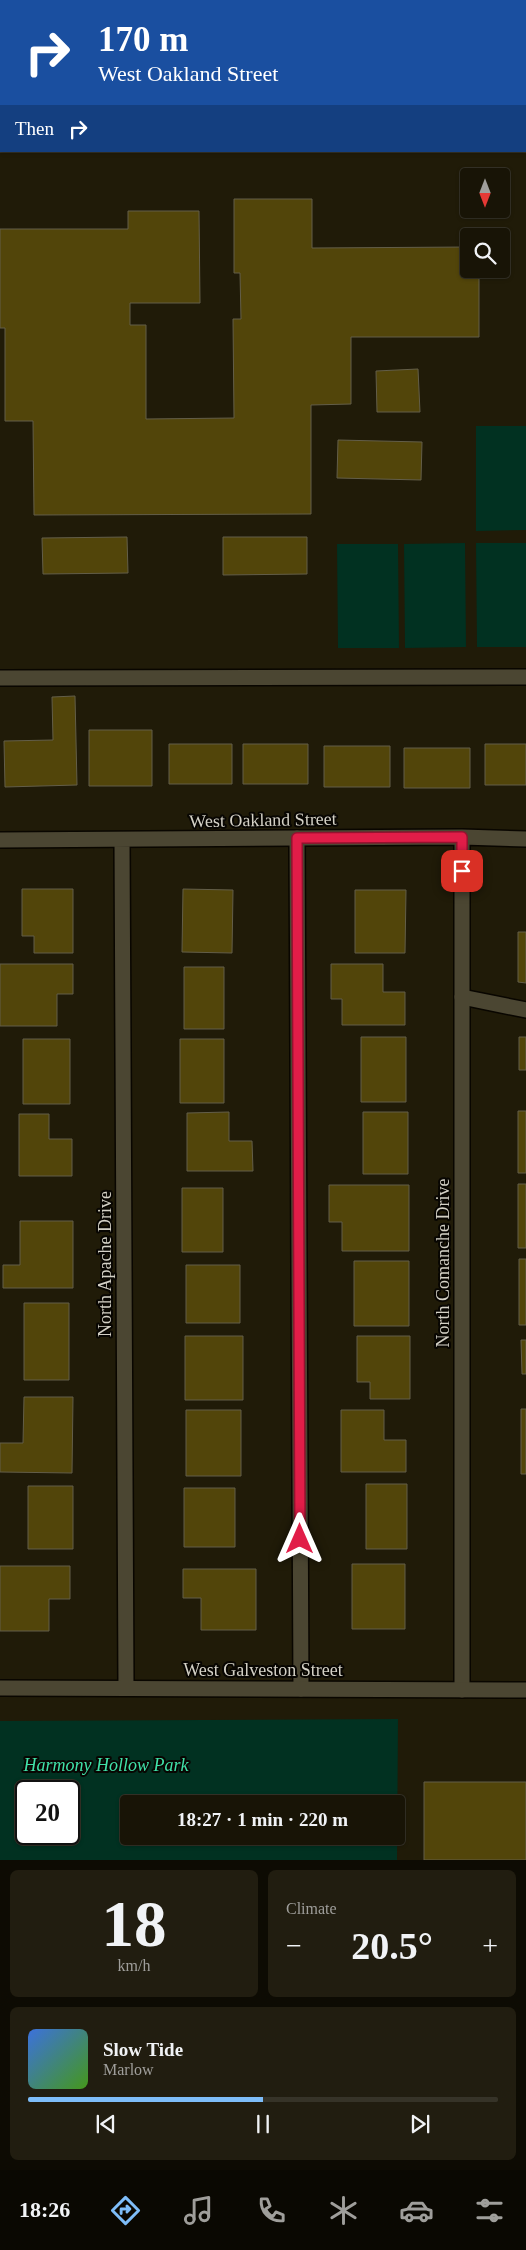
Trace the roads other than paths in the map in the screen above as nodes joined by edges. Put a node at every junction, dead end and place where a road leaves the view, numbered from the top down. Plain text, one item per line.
1 (526, 676) edge
2 (0, 678) edge
3 (462, 837) junction
4 (297, 838) junction
5 (526, 839) edge
6 (0, 840) edge
7 (122, 840) junction
8 (462, 997) junction
9 (526, 1010) edge
10 (126, 1687) junction
11 (0, 1688) edge
12 (301, 1689) junction
13 (462, 1690) junction
14 (526, 1690) edge

1 - 2 street
3 - 4 street, West Oakland Street
3 - 5 street, West Oakland Street
3 - 8 street, North Comanche Drive
4 - 7 street, West Oakland Street
4 - 12 street
6 - 7 street, West Oakland Street
7 - 10 street, North Apache Drive
8 - 9 street
8 - 13 street, North Comanche Drive
10 - 11 street, West Galveston Street
10 - 12 street, West Galveston Street
12 - 13 street, West Galveston Street
13 - 14 street, West Galveston Street

